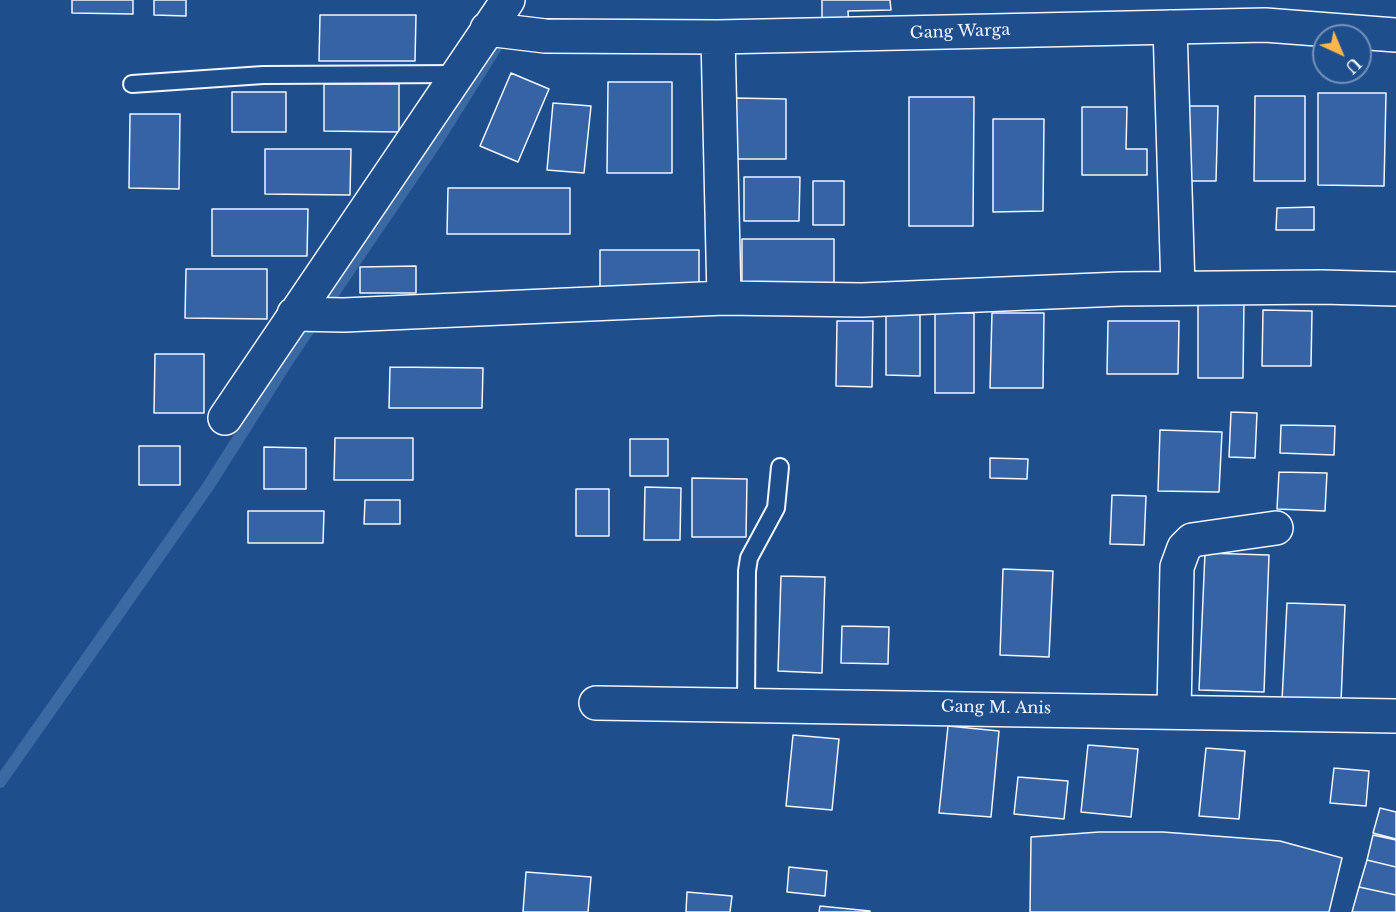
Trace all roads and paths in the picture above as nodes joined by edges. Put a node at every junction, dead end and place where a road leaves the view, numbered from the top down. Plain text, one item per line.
1 (508, 0) edge
2 (1170, 27) junction
3 (503, 32) junction
4 (1396, 35) edge
5 (718, 37) junction
6 (458, 74) junction
7 (132, 84) dead end
8 (1178, 288) junction
9 (1396, 289) edge
10 (723, 298) junction
11 (300, 315) junction
12 (225, 418) dead end
13 (780, 467) dead end
14 (1276, 528) dead end
15 (596, 704) dead end
16 (746, 705) junction
17 (1174, 711) junction
18 (1396, 716) edge

1 - 3 street
2 - 4 street, Gang Warga
2 - 5 street, Gang Warga
2 - 8 street
3 - 5 street, Gang Warga
3 - 6 street
5 - 10 street
6 - 7 lane
6 - 11 street
8 - 9 street
8 - 10 street
10 - 11 street
11 - 12 street
13 - 16 lane
14 - 17 street
15 - 16 street, Gang M. Anis
16 - 17 street, Gang M. Anis
17 - 18 street, Gang M. Anis

